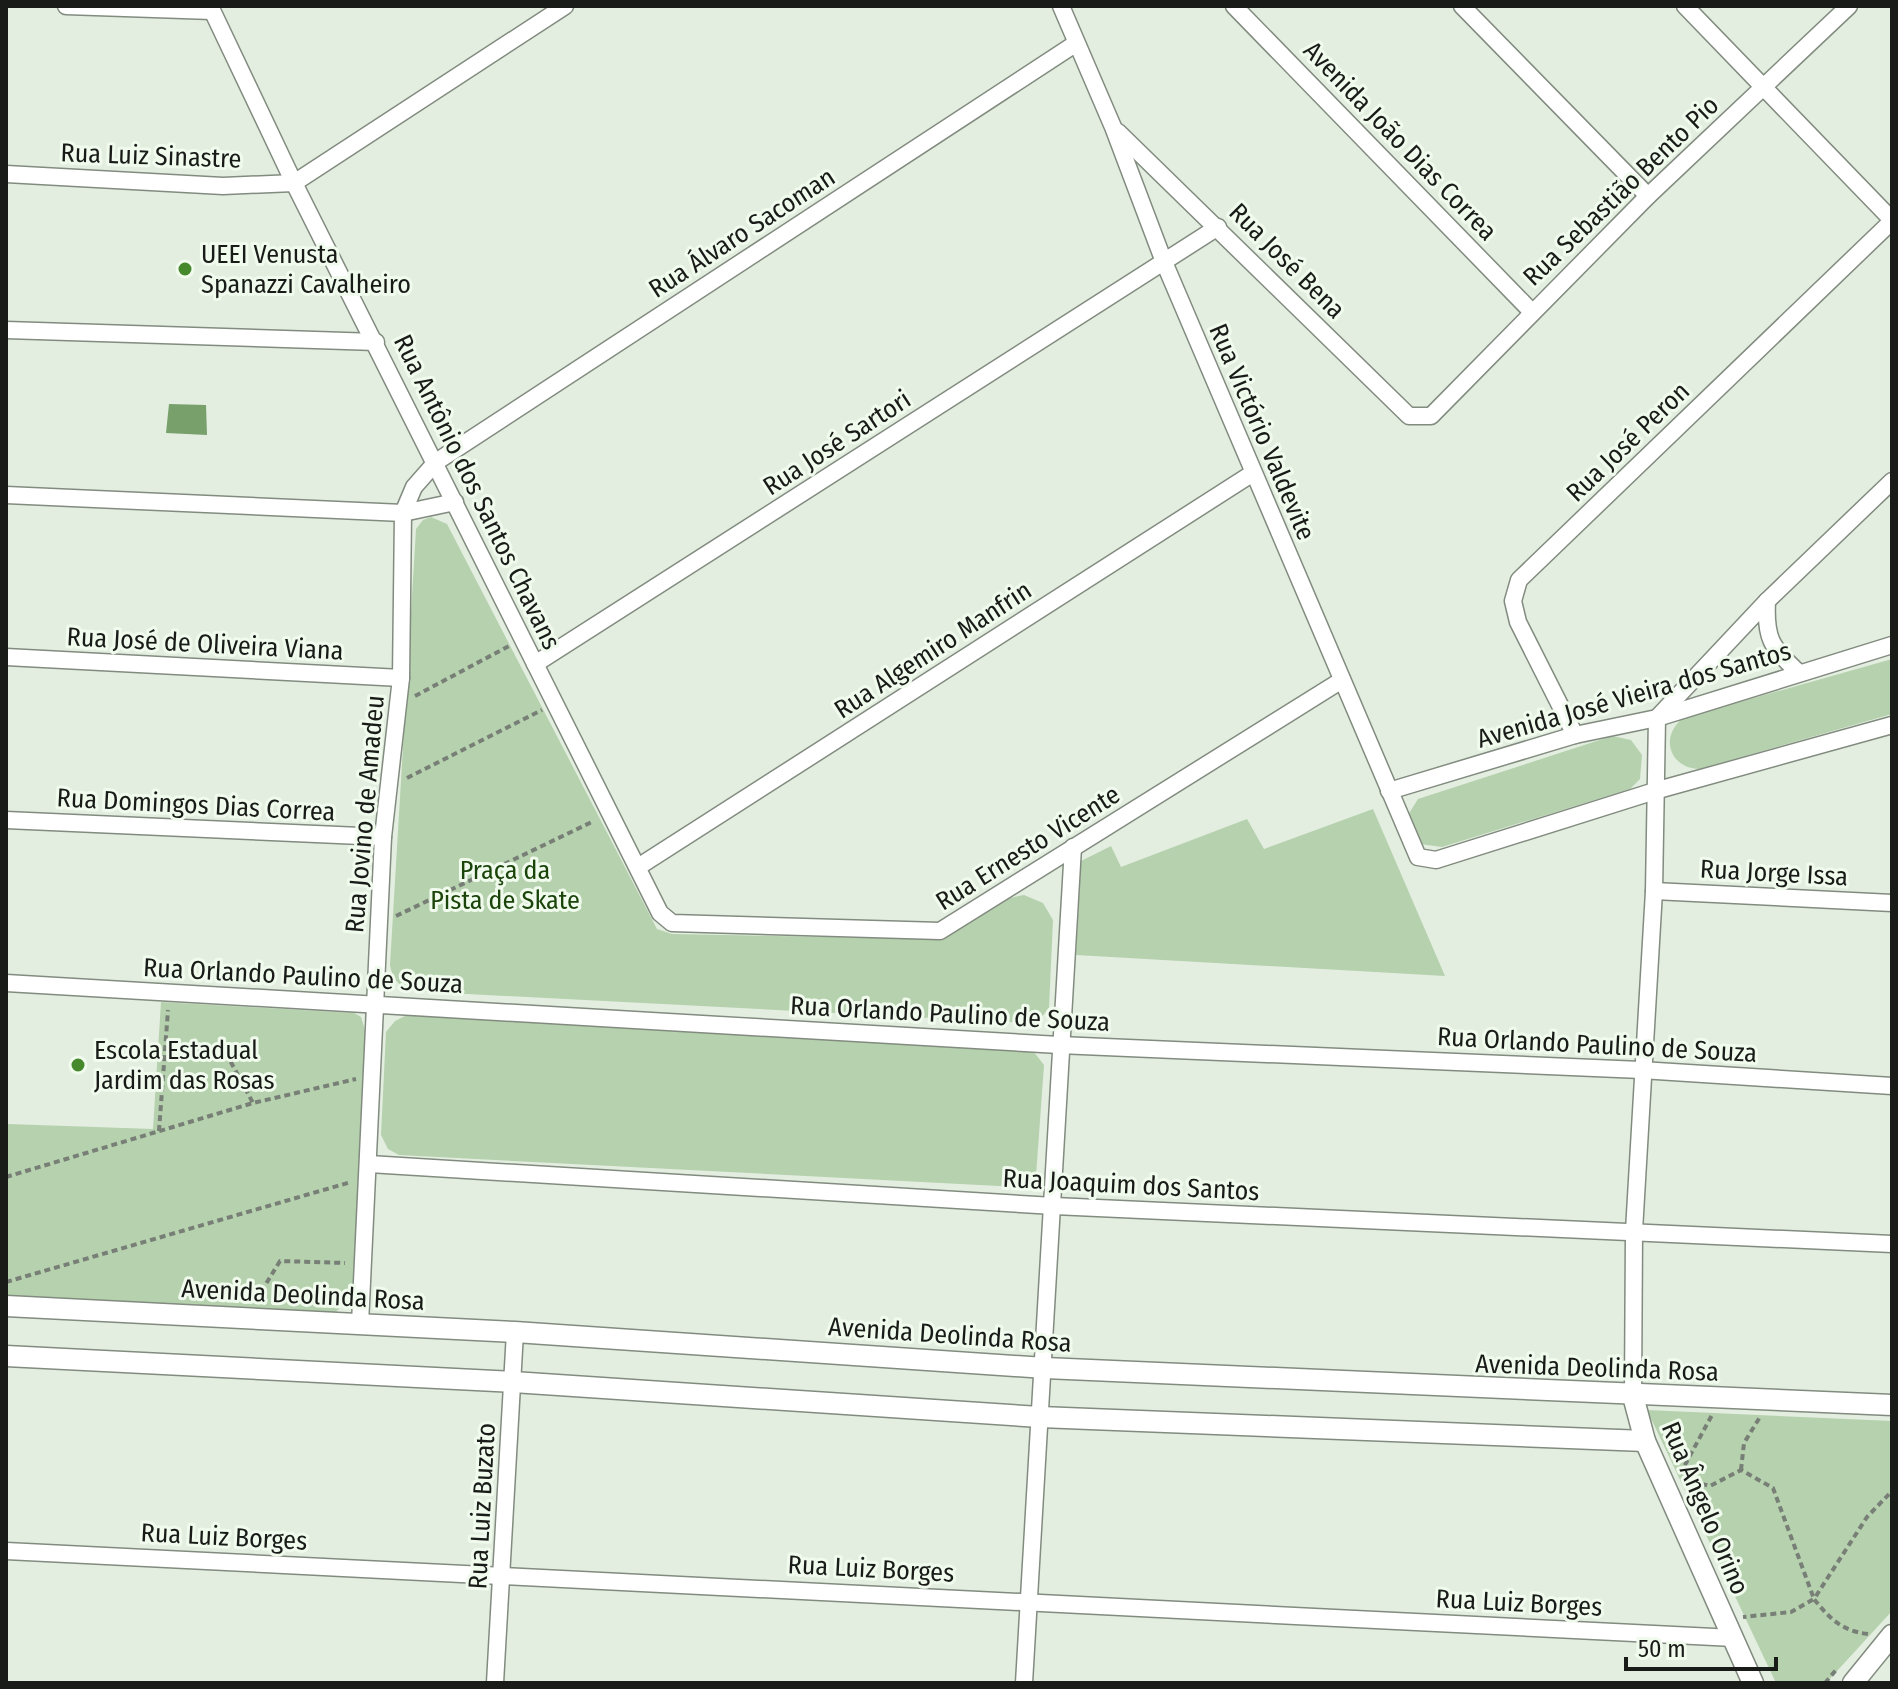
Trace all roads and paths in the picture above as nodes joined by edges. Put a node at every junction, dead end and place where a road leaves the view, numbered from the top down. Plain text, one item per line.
1 (66, 6) edge
2 (565, 6) edge
3 (1061, 6) edge
4 (1234, 6) edge
5 (1462, 6) edge
6 (1685, 6) edge
7 (1849, 6) edge
8 (211, 8) edge
9 (1075, 44) junction
10 (1764, 88) junction
11 (1113, 127) junction
12 (6, 174) edge
13 (294, 183) junction
14 (1648, 196) junction
15 (1892, 221) edge
16 (1218, 227) junction
17 (1164, 262) junction
18 (1531, 311) junction
19 (6, 330) edge
20 (376, 342) junction
21 (1431, 416) joint
22 (436, 462) junction
23 (1253, 473) junction
24 (1892, 481) edge
25 (6, 495) edge
26 (455, 502) junction
27 (403, 513) junction
28 (1767, 601) junction
29 (522, 639) junction
30 (1892, 645) edge
31 (6, 657) edge
32 (535, 664) junction
33 (1798, 672) junction
34 (401, 678) junction
35 (1342, 680) junction
36 (555, 703) junction
37 (399, 704) junction
38 (1657, 718) junction
39 (1892, 725) edge
40 (1575, 735) junction
41 (390, 787) junction
42 (1658, 790) junction
43 (1389, 791) junction
44 (610, 813) junction
45 (6, 820) edge
46 (383, 837) junction
47 (1073, 847) junction
48 (638, 867) junction
49 (1654, 891) junction
50 (1892, 903) edge
51 (660, 913) joint
52 (378, 924) junction
53 (6, 983) edge
54 (169, 991) junction
55 (377, 1005) junction
56 (1059, 1045) junction
57 (165, 1049) junction
58 (1641, 1070) junction
59 (373, 1074) junction
60 (1892, 1086) edge
61 (253, 1103) junction
62 (159, 1131) junction
63 (369, 1171) junction
64 (6, 1177) edge
65 (1054, 1206) junction
66 (1634, 1231) junction
67 (1892, 1244) edge
68 (363, 1264) junction
69 (6, 1282) edge
70 (6, 1306) edge
71 (245, 1318) junction
72 (360, 1324) junction
73 (515, 1332) junction
74 (6, 1356) edge
75 (1045, 1368) junction
76 (513, 1382) junction
77 (1633, 1396) junction
78 (1892, 1405) edge
79 (1700, 1412) dead end
80 (1761, 1415) dead end
81 (1040, 1417) junction
82 (1645, 1441) junction
83 (1672, 1464) dead end
84 (1741, 1470) junction
85 (1679, 1478) junction
86 (1685, 1491) dead end
87 (1892, 1491) edge
88 (6, 1551) edge
89 (502, 1574) junction
90 (1814, 1599) junction
91 (1028, 1600) junction
92 (1732, 1610) junction
93 (1746, 1617) junction
94 (1743, 1634) junction
95 (1891, 1636) edge
96 (495, 1683) edge
97 (1024, 1683) edge
98 (1753, 1683) edge
99 (1853, 1683) edge

1 - 8 street
2 - 13 street
3 - 9 street, Rua Victório Valdevite
4 - 18 street, Avenida João Dias Correa
5 - 14 street
6 - 10 street
7 - 10 street, Rua Sebastião Bento Pio
8 - 13 street, Rua Antônio dos Santos Chavans
9 - 11 street, Rua Victório Valdevite
9 - 22 street, Rua Álvaro Sacoman
10 - 14 street, Rua Sebastião Bento Pio
10 - 15 street
11 - 16 street, Rua José Bena
11 - 17 street, Rua Victório Valdevite
12 - 13 street, Rua Luiz Sinastre
13 - 20 street, Rua Antônio dos Santos Chavans
14 - 18 street, Rua Sebastião Bento Pio
15 - 40 street, Rua José Peron
16 - 17 street, Rua José Sartori
16 - 21 street, Rua José Bena
17 - 23 street, Rua Victório Valdevite
17 - 32 street, Rua José Sartori
18 - 21 street, Rua Sebastião Bento Pio
19 - 20 street
20 - 22 street, Rua Antônio dos Santos Chavans
22 - 26 street, Rua Antônio dos Santos Chavans
22 - 27 street, Rua Jovino de Amadeu
23 - 35 street, Rua Victório Valdevite
23 - 48 street, Rua Algemiro Manfrin
24 - 28 street
25 - 27 street
26 - 27 street
26 - 29 street, Rua Antônio dos Santos Chavans
27 - 34 street, Rua Jovino de Amadeu
28 - 33 street
28 - 38 street
29 - 32 street, Rua Antônio dos Santos Chavans
29 - 37 path
30 - 33 street, Avenida José Vieira dos Santos
31 - 34 street, Rua José de Oliveira Viana
32 - 36 street, Rua Antônio dos Santos Chavans
33 - 38 street, Avenida José Vieira dos Santos
34 - 37 street, Rua Jovino de Amadeu
35 - 43 street, Rua Victório Valdevite
35 - 47 street, Rua Ernesto Vicente
36 - 41 path
36 - 44 street, Rua Antônio dos Santos Chavans
37 - 41 street, Rua Jovino de Amadeu
38 - 40 street, Avenida José Vieira dos Santos
38 - 42 street
39 - 42 street
40 - 43 street, Avenida José Vieira dos Santos
41 - 46 street, Rua Jovino de Amadeu
42 - 43 street, Rua Victório Valdevite
42 - 49 street
44 - 48 street, Rua Antônio dos Santos Chavans
44 - 52 path
45 - 46 street, Rua Domingos Dias Correa
46 - 52 street, Rua Jovino de Amadeu
47 - 51 street, Rua Ernesto Vicente
47 - 56 street
48 - 51 street, Rua Antônio dos Santos Chavans
49 - 50 street, Rua Jorge Issa
49 - 58 street
52 - 55 street, Rua Jovino de Amadeu
53 - 54 street, Rua Orlando Paulino de Souza
54 - 55 street, Rua Orlando Paulino de Souza
54 - 57 path
55 - 56 street, Rua Orlando Paulino de Souza
55 - 59 street, Rua Jovino de Amadeu
56 - 58 street, Rua Orlando Paulino de Souza
56 - 65 street
57 - 61 path
57 - 62 path
58 - 60 street, Rua Orlando Paulino de Souza
58 - 66 street
59 - 61 path
59 - 63 street, Rua Jovino de Amadeu
61 - 62 path
62 - 64 path
63 - 65 street, Rua Joaquim dos Santos
63 - 68 street, Rua Jovino de Amadeu
63 - 69 path
65 - 66 street, Rua Joaquim dos Santos
65 - 75 street
66 - 67 street, Rua Joaquim dos Santos
66 - 77 street
68 - 71 path
68 - 72 street, Rua Jovino de Amadeu
70 - 71 street, Avenida Deolinda Rosa
71 - 72 street, Avenida Deolinda Rosa
72 - 73 street, Avenida Deolinda Rosa
73 - 75 street, Avenida Deolinda Rosa
73 - 76 street, Rua Luiz Buzato
74 - 76 street
75 - 77 street, Avenida Deolinda Rosa
75 - 81 street
76 - 81 street
76 - 89 street, Rua Luiz Buzato
77 - 78 street, Avenida Deolinda Rosa
77 - 82 street, Rua Ângelo Orino
79 - 85 path
80 - 84 path
81 - 82 street
81 - 91 street
82 - 92 street, Rua Ângelo Orino
83 - 85 path
84 - 85 path
84 - 90 path
85 - 86 path
87 - 90 path
88 - 89 street, Rua Luiz Borges
89 - 91 street, Rua Luiz Borges
89 - 96 street, Rua Luiz Buzato
90 - 93 path
90 - 95 path
91 - 94 street, Rua Luiz Borges
91 - 97 street
92 - 93 path
92 - 93 path
92 - 94 street, Rua Ângelo Orino
93 - 94 path
94 - 98 street, Rua Ângelo Orino
95 - 99 street

